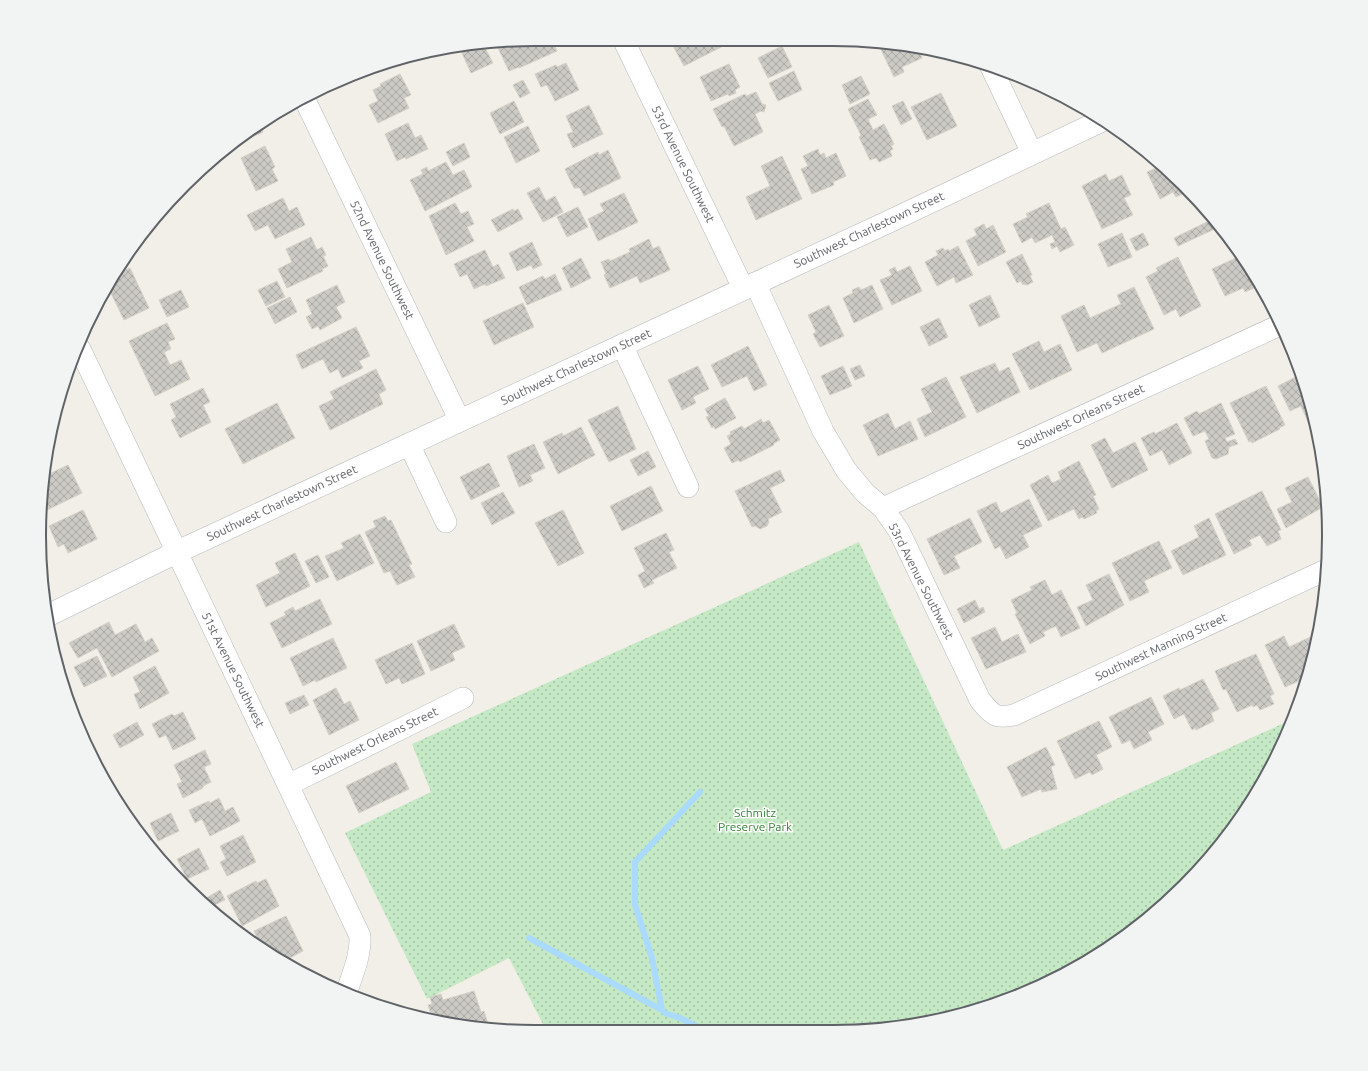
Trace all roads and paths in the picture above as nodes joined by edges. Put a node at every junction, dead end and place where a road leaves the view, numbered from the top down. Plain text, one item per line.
1 (627, 46) edge
2 (994, 73) edge
3 (306, 103) edge
4 (1096, 123) edge
5 (1032, 154) junction
6 (749, 285) junction
7 (1276, 327) edge
8 (622, 345) junction
9 (81, 352) edge
10 (460, 421) junction
11 (409, 444) junction
12 (688, 487) dead end
13 (883, 508) junction
14 (446, 522) dead end
15 (177, 552) junction
16 (1321, 572) edge
17 (52, 613) edge
18 (463, 698) dead end
19 (993, 715) joint
20 (288, 784) junction
21 (348, 988) edge

1 - 6 street, 53rd Avenue Southwest
2 - 5 street
3 - 10 street, 52nd Avenue Southwest
4 - 5 street, Southwest Charlestown Street
5 - 6 street, Southwest Charlestown Street
6 - 8 street, Southwest Charlestown Street
6 - 13 street, 53rd Avenue Southwest
7 - 13 street, Southwest Orleans Street
8 - 10 street, Southwest Charlestown Street
8 - 12 street
9 - 15 street, 51st Avenue Southwest
10 - 11 street, Southwest Charlestown Street
11 - 14 street
11 - 15 street, Southwest Charlestown Street
13 - 19 street, 53rd Avenue Southwest
15 - 17 street, Southwest Charlestown Street
15 - 20 street, 51st Avenue Southwest
16 - 19 street, Southwest Manning Street
18 - 20 street, Southwest Orleans Street
20 - 21 street, 51st Avenue Southwest

